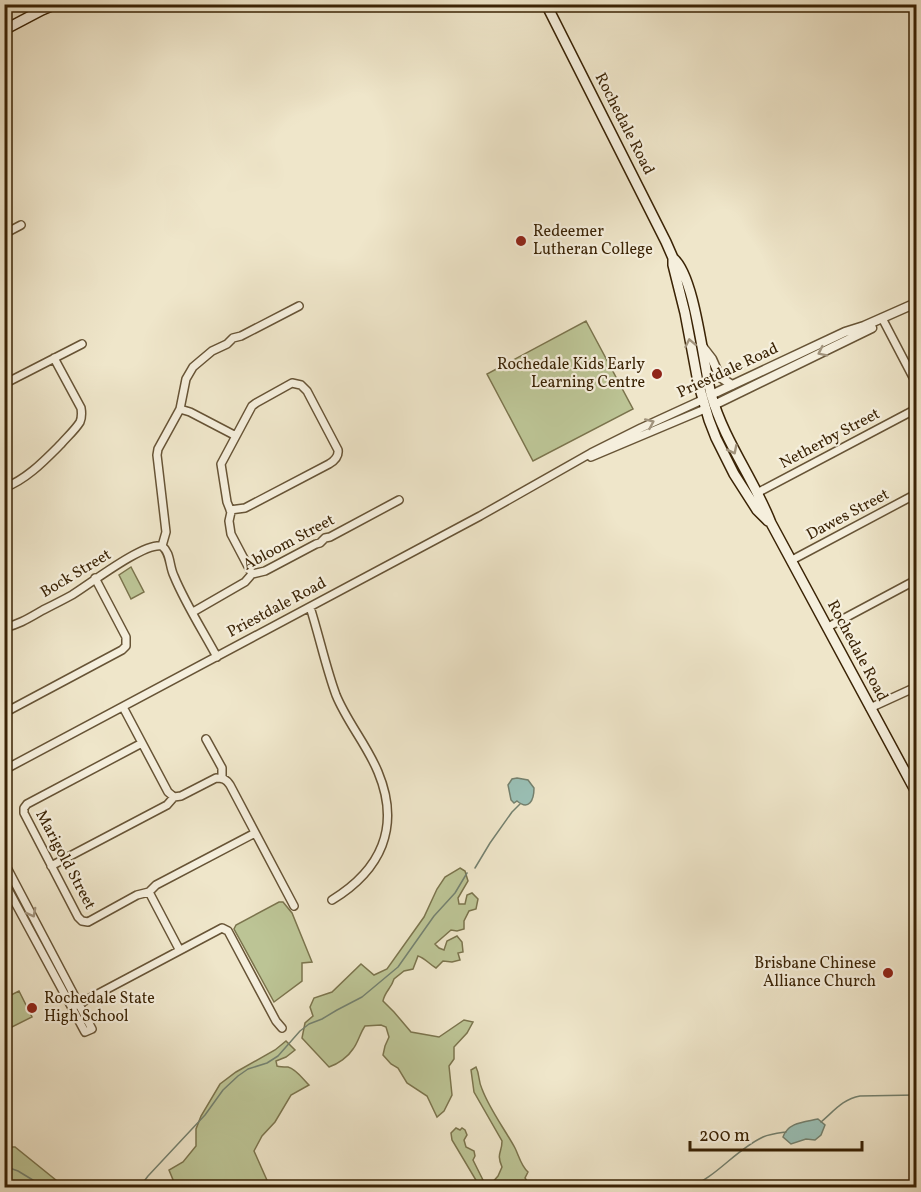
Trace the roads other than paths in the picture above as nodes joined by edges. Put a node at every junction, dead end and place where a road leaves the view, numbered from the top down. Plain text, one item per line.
1 (56, 4) edge
2 (546, 4) edge
3 (45, 7) edge
4 (4, 30) edge
5 (21, 225) dead end
6 (4, 234) edge
7 (673, 258) junction
8 (914, 305) edge
9 (298, 306) dead end
10 (883, 320) junction
11 (82, 344) dead end
12 (701, 344) junction
13 (54, 358) junction
14 (916, 383) edge
15 (4, 384) edge
16 (732, 385) junction
17 (708, 402) junction
18 (180, 409) junction
19 (916, 409) edge
20 (236, 436) junction
21 (4, 489) edge
22 (757, 494) junction
23 (916, 494) edge
24 (399, 500) dead end
25 (230, 510) junction
26 (771, 523) junction
27 (162, 546) junction
28 (792, 560) junction
29 (252, 574) junction
30 (95, 579) junction
31 (916, 580) edge
32 (310, 607) junction
33 (193, 612) junction
34 (828, 627) junction
35 (4, 628) edge
36 (217, 657) junction
37 (916, 687) edge
38 (123, 707) junction
39 (870, 708) junction
40 (4, 713) edge
41 (206, 739) dead end
42 (142, 743) junction
43 (4, 770) edge
44 (222, 778) junction
45 (916, 792) edge
46 (174, 797) junction
47 (255, 833) junction
48 (4, 862) edge
49 (51, 866) junction
50 (4, 882) edge
51 (149, 892) junction
52 (332, 900) dead end
53 (294, 906) dead end
54 (179, 949) junction
55 (75, 1005) junction
56 (282, 1028) dead end

1 - 3 main road
2 - 7 main road, Rochedale Road
3 - 4 main road
5 - 6 street
7 - 12 main road, Rochedale Road
17 -> 7 main road, Rochedale Road
8 - 10 street, Priestdale Road
9 - 18 street
10 - 14 street
10 - 16 street, Priestdale Road
10 -> 17 street, Priestdale Road
11 - 13 street
12 - 16 street
12 - 17 main road, Rochedale Road
13 - 15 street
13 - 21 street
16 - 17 street, Priestdale Road
17 -> 22 main road, Rochedale Road
17 - 26 main road, Rochedale Road
17 - 32 street, Priestdale Road
18 - 20 street
18 - 27 street
19 - 22 street, Netherby Street
20 - 25 street
20 - 25 street
22 - 26 main road, Rochedale Road
23 - 28 street, Dawes Street
24 - 29 street, Abloom Street
25 - 29 street
26 - 28 main road, Rochedale Road
27 - 30 street, Bock Street
27 - 33 street
28 - 34 main road, Rochedale Road
29 - 33 street, Abloom Street
30 - 35 street, Bock Street
30 - 40 street
31 - 34 street
32 - 36 street, Priestdale Road
32 - 52 street
33 - 36 street
34 - 39 main road, Rochedale Road
36 - 38 street, Priestdale Road
37 - 39 street
38 - 42 street
38 - 43 street, Priestdale Road
39 - 45 main road, Rochedale Road
41 - 44 street
42 - 46 street
42 - 49 street, Marigold Street
44 - 46 street
44 - 47 street
46 - 49 street
47 - 51 street
47 - 53 street
48 -> 55 street
49 - 51 street, Marigold Street
50 - 55 street
51 - 54 street
54 - 55 street
54 - 56 street

